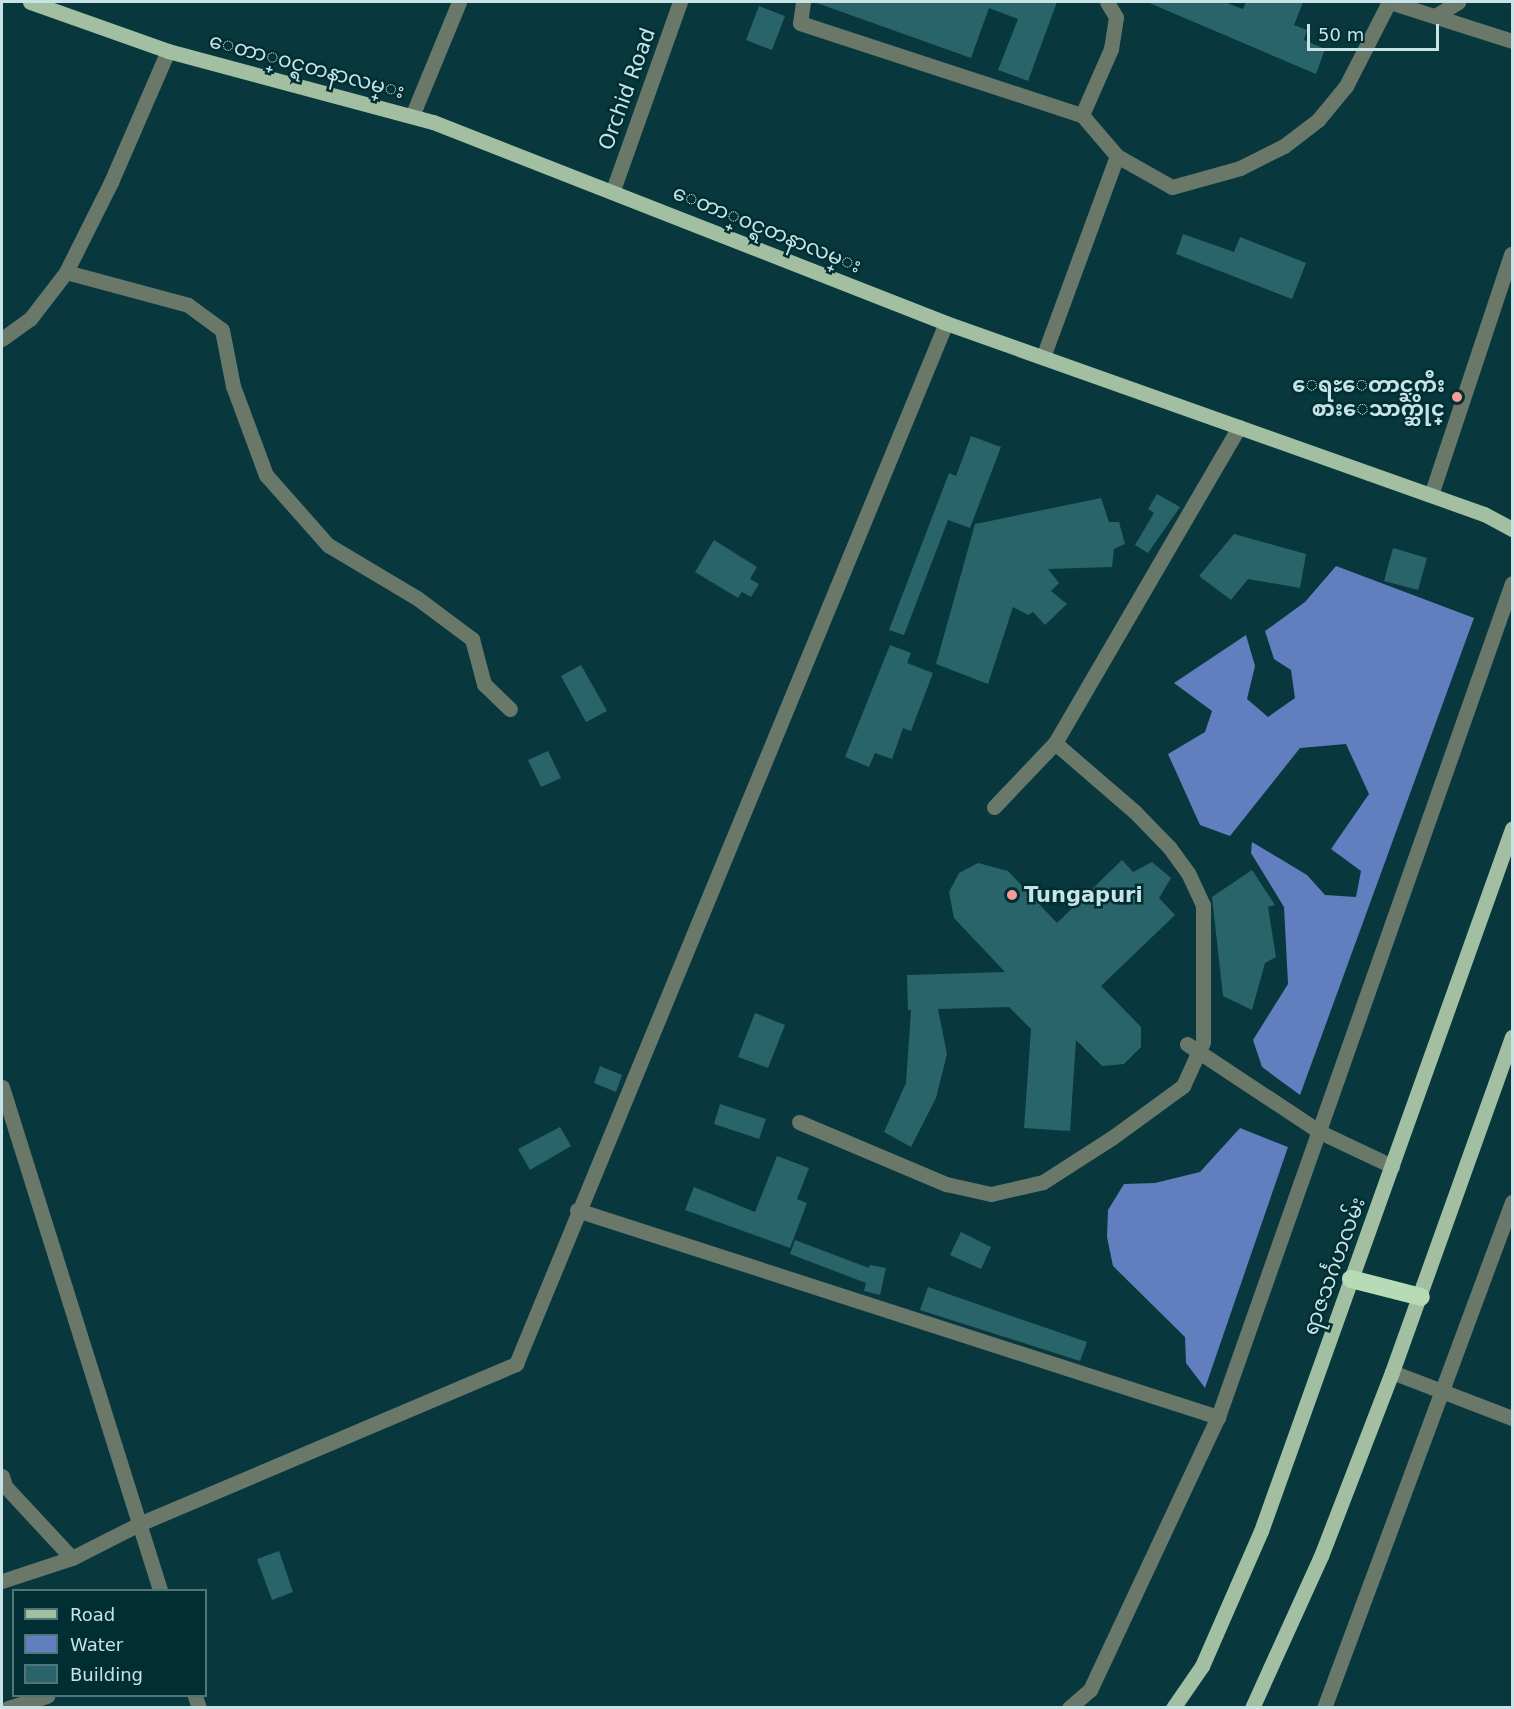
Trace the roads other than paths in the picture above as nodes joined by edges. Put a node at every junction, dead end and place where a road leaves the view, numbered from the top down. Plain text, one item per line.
1 (30, 2) edge
2 (459, 2) edge
3 (680, 2) edge
4 (803, 2) edge
5 (1107, 2) edge
6 (1390, 2) edge
7 (1458, 2) edge
8 (1435, 16) junction
9 (1512, 41) edge
10 (168, 51) junction
11 (1082, 115) junction
12 (412, 116) junction
13 (1117, 156) junction
14 (613, 190) junction
15 (1511, 254) dead end
16 (66, 272) junction
17 (946, 323) junction
18 (2, 339) edge
19 (1043, 357) junction
20 (1239, 427) junction
21 (1431, 495) junction
22 (1484, 514) junction
23 (1512, 519) edge
24 (1512, 529) edge
25 (1512, 583) edge
26 (510, 710) dead end
27 (1054, 743) junction
28 (994, 807) dead end
29 (1512, 829) edge
30 (1512, 1036) edge
31 (1193, 1048) junction
32 (2, 1087) edge
33 (799, 1122) dead end
34 (1320, 1132) junction
35 (1392, 1166) junction
36 (1512, 1202) edge
37 (577, 1210) junction
38 (1351, 1279) junction
39 (1421, 1297) junction
40 (1392, 1372) junction
41 (1443, 1392) junction
42 (1218, 1417) junction
43 (1512, 1418) edge
44 (2, 1476) edge
45 (139, 1524) junction
46 (72, 1558) junction
47 (2, 1581) edge
48 (160, 1589) edge
49 (40, 1697) edge
50 (8, 1707) edge
51 (1069, 1707) edge
52 (1173, 1707) edge
53 (1252, 1707) edge
54 (1324, 1707) edge

1 - 10 main road, ေတာ္၀င္ရတနာလမ္း
2 - 12 street
3 - 14 street, Orchid Road
4 - 11 street
5 - 11 street
6 - 8 street
6 - 13 street
7 - 8 street
8 - 9 street
10 - 12 main road, ေတာ္၀င္ရတနာလမ္း
10 - 16 street
11 - 13 street
12 - 14 main road, ေတာ္၀င္ရတနာလမ္း
13 - 19 street
14 - 17 main road, ေတာ္၀င္ရတနာလမ္း
15 - 21 street
16 - 18 street
16 - 26 street
17 - 19 main road, ေတာ္၀င္ရတနာလမ္း
17 - 37 street
19 - 20 main road, ေတာ္၀င္ရတနာလမ္း
20 - 21 main road, ေတာ္၀င္ရတနာလမ္း
20 - 27 street
21 - 22 main road, ေတာ္၀င္ရတနာလမ္း
22 - 23 main road
22 - 24 main road
25 - 34 street
27 - 28 street
27 - 31 street
29 - 35 main road, ရာဇသင်္ဂဟလမ်း
30 - 39 main road
31 - 33 street
31 - 34 street
32 - 45 street
34 - 35 street
34 - 42 street
35 - 38 main road, ရာဇသင်္ဂဟလမ်း
36 - 41 street
37 - 42 street
37 - 45 street
38 - 39 highway
38 - 52 main road, ရာဇသင်္ဂဟလမ်း
39 - 40 main road
40 - 41 street
40 - 53 main road
41 - 43 street
41 - 54 street
42 - 51 street
44 - 46 street
45 - 46 street
45 - 48 street
46 - 47 street
49 - 50 street

